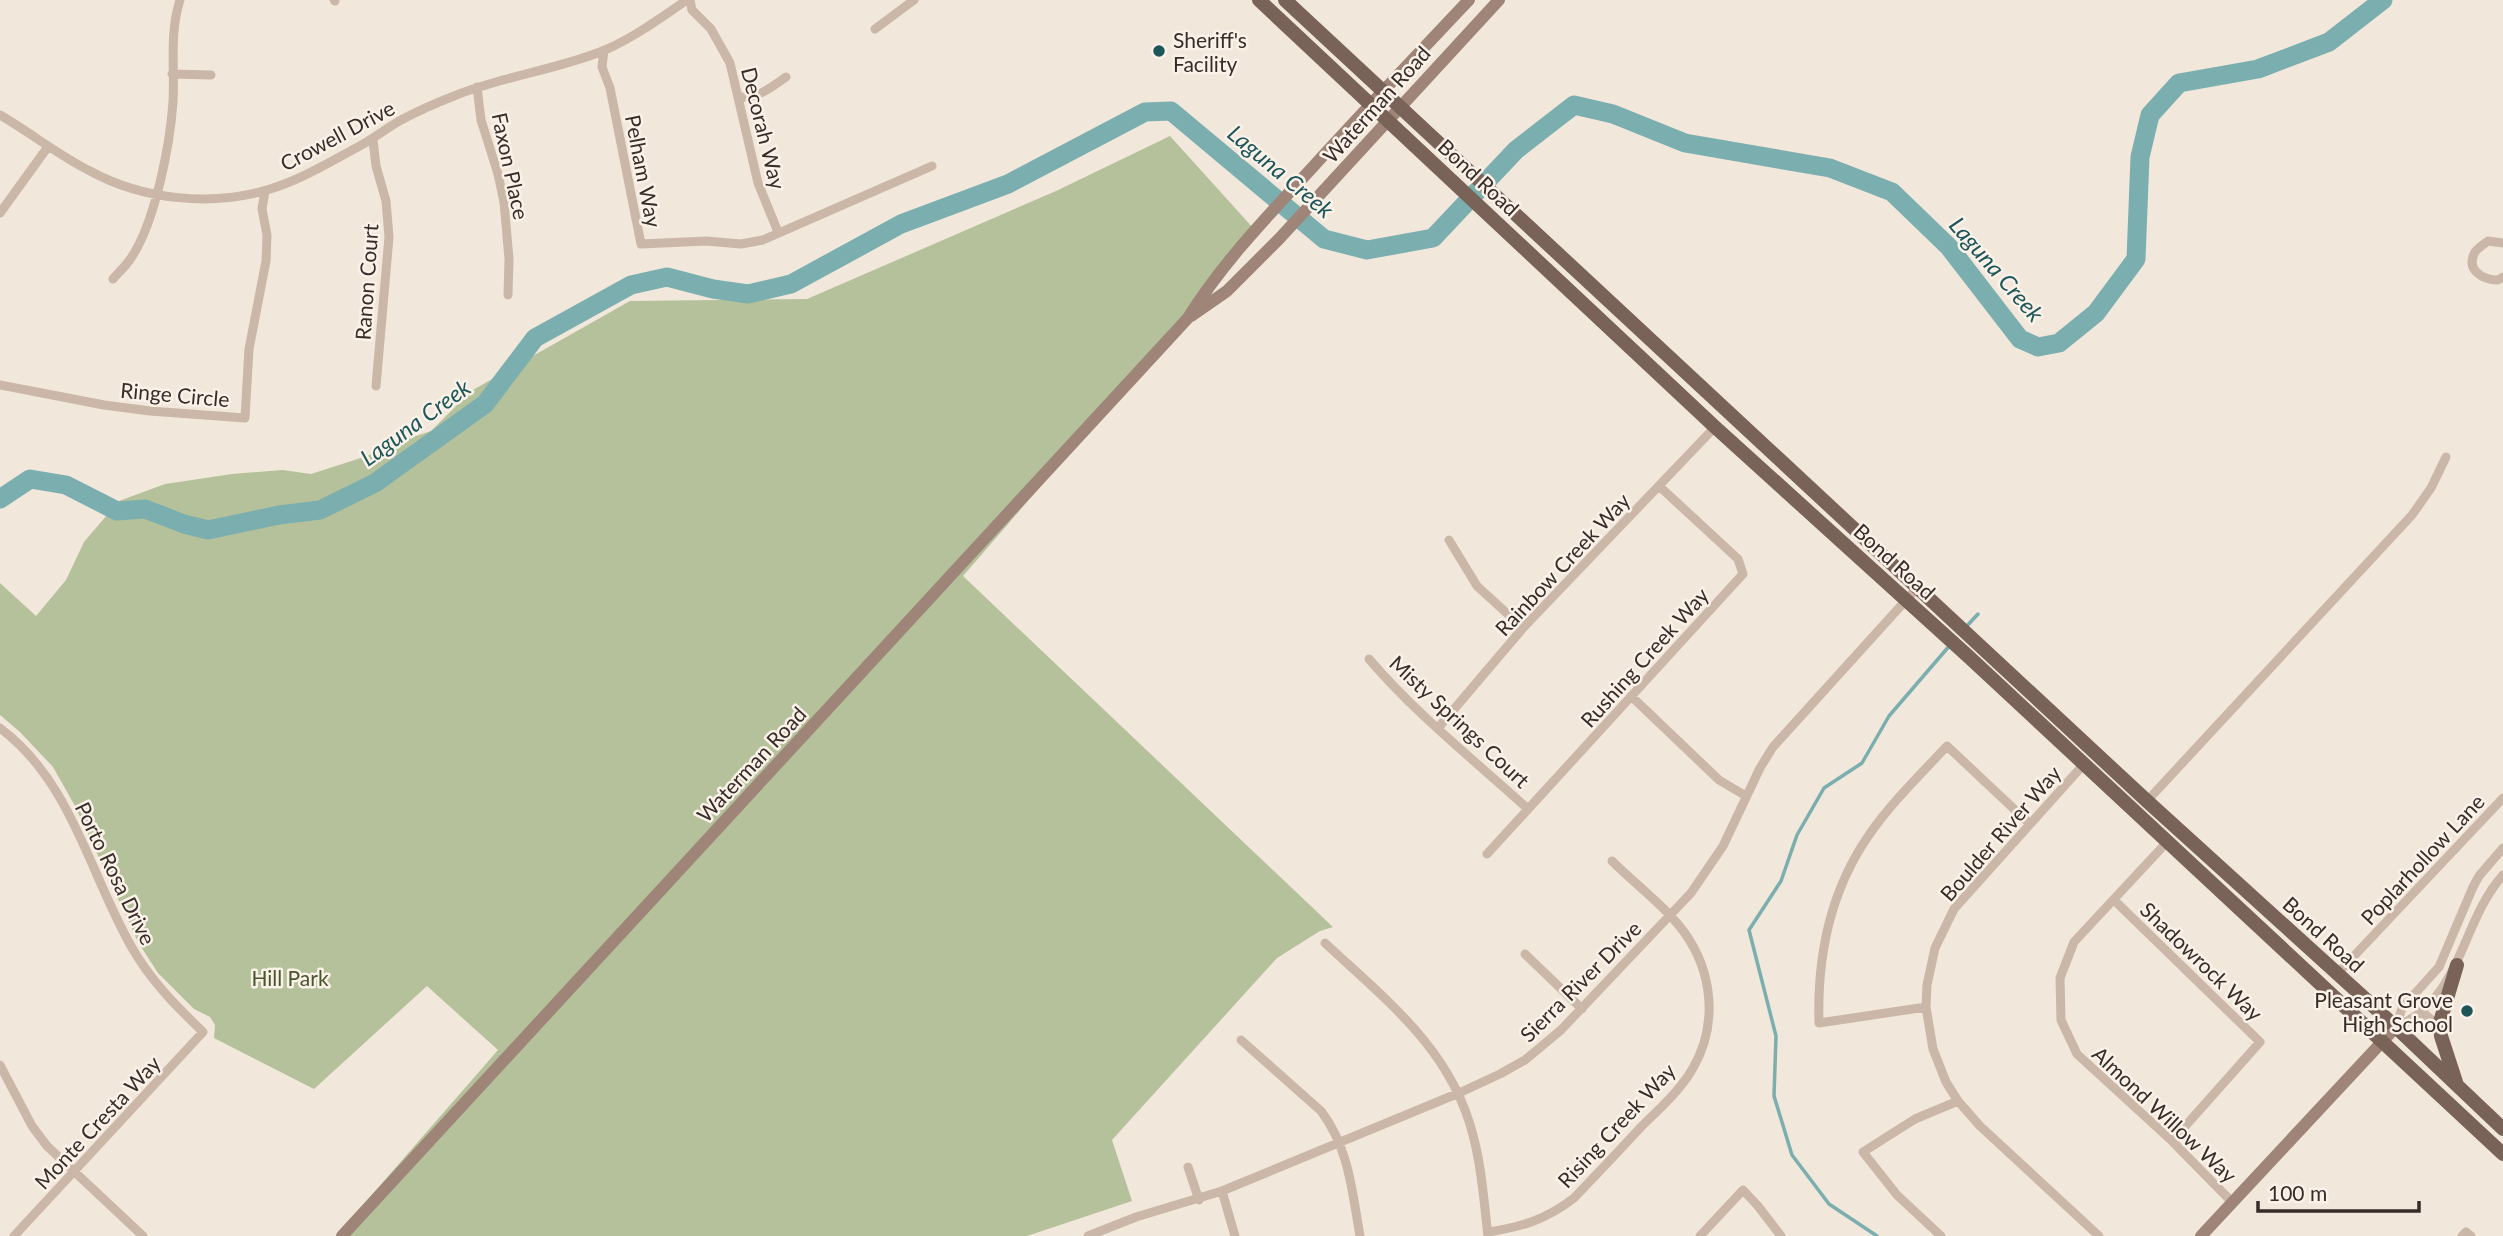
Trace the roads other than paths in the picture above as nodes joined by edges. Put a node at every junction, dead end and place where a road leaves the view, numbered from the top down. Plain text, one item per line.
1 (180, 0) edge
2 (689, 0) edge
3 (914, 0) edge
4 (1259, 0) edge
5 (1285, 0) edge
6 (1469, 0) edge
7 (1499, 0) edge
8 (874, 29) dead end
9 (604, 50) junction
10 (172, 74) junction
11 (211, 75) dead end
12 (786, 77) dead end
13 (477, 87) junction
14 (1382, 90) junction
15 (739, 97) junction
16 (1371, 103) junction
17 (1400, 106) junction
18 (0, 115) edge
19 (1388, 118) junction
20 (373, 140) junction
21 (47, 148) junction
22 (932, 166) dead end
23 (265, 191) junction
24 (156, 195) junction
25 (0, 213) edge
26 (778, 232) junction
27 (2503, 243) edge
28 (2503, 277) edge
29 (113, 279) dead end
30 (508, 295) dead end
31 (1188, 318) junction
32 (0, 384) edge
33 (376, 386) dead end
34 (1715, 427) junction
35 (2446, 457) dead end
36 (1659, 486) junction
37 (1820, 499) junction
38 (1449, 540) dead end
39 (1917, 588) junction
40 (1906, 600) junction
41 (1523, 628) junction
42 (1369, 659) dead end
43 (1631, 696) junction
44 (0, 728) edge
45 (1438, 728) junction
46 (2084, 764) junction
47 (1746, 796) junction
48 (2503, 798) edge
49 (2147, 801) junction
50 (1528, 809) junction
51 (2169, 821) junction
52 (2030, 824) junction
53 (2168, 841) junction
54 (2503, 848) edge
55 (1487, 854) dead end
56 (1612, 861) dead end
57 (2503, 875) edge
58 (2114, 900) junction
59 (1670, 916) junction
60 (1325, 943) dead end
61 (1525, 954) dead end
62 (2457, 965) junction
63 (2337, 974) junction
64 (1926, 1007) junction
65 (1582, 1009) junction
66 (2421, 1011) junction
67 (2396, 1027) junction
68 (2440, 1027) junction
69 (203, 1032) joint
70 (1241, 1040) dead end
71 (2383, 1041) junction
72 (0, 1065) edge
73 (2458, 1086) junction
74 (1458, 1093) junction
75 (1958, 1101) junction
76 (2503, 1129) edge
77 (2172, 1141) junction
78 (1341, 1142) junction
79 (2503, 1154) edge
80 (1188, 1167) dead end
81 (75, 1171) junction
82 (1222, 1191) junction
83 (1199, 1200) junction
84 (2232, 1202) junction
85 (1488, 1234) edge
86 (2096, 1235) edge
87 (14, 1236) edge
88 (143, 1236) edge
89 (342, 1236) edge
90 (1088, 1236) edge
91 (1236, 1236) edge
92 (1360, 1236) edge
93 (1700, 1236) edge
94 (1781, 1236) edge
95 (1941, 1236) edge
96 (2201, 1236) edge
97 (2462, 1236) edge
98 (2471, 1236) edge

1 - 10 street
2 - 9 street, Crowell Drive
2 - 15 street, Decorah Way
3 - 8 street
4 - 16 main road, Bond Road
5 - 14 main road, Bond Road
6 - 14 main road, Waterman Road
7 - 17 main road, Waterman Road
9 - 13 street, Crowell Drive
9 - 26 street, Pelham Way
10 - 11 street
10 - 24 street
12 - 15 street
13 - 20 street, Crowell Drive
13 - 30 street, Faxon Place
14 - 16 main road, Waterman Road
14 - 17 main road, Bond Road
15 - 26 street, Decorah Way
16 - 19 main road, Bond Road
16 - 31 main road, Waterman Road
17 - 19 main road, Waterman Road
17 - 37 main road, Bond Road
18 - 21 street, Crowell Drive
19 - 31 main road, Waterman Road
19 - 34 main road, Bond Road
20 - 23 street, Crowell Drive
20 - 33 street, Ranon Court
21 - 24 street, Crowell Drive
21 - 25 street
22 - 26 street
23 - 24 street, Crowell Drive
23 - 32 street, Ringe Circle
24 - 29 street
27 - 28 street
31 - 89 main road, Waterman Road
34 - 36 street, Rainbow Creek Way
34 - 37 main road
34 - 40 main road, Bond Road
35 - 49 street
36 - 41 street, Rainbow Creek Way
36 - 43 street, Rushing Creek Way
37 - 39 main road, Bond Road
38 - 41 street
39 - 40 street, Sierra River Drive
39 - 49 main road, Bond Road
40 - 46 main road, Bond Road
40 - 47 street, Sierra River Drive
41 - 45 street, Rainbow Creek Way
42 - 45 street, Misty Springs Court
43 - 47 street
43 - 50 street, Rushing Creek Way
44 - 69 street, Porto Rosa Drive
45 - 50 street, Misty Springs Court
46 - 51 main road
46 - 52 street, Boulder River Way
46 - 53 main road, Bond Road
47 - 59 street, Sierra River Drive
48 - 63 street, Poplarhollow Lane
49 - 51 main road, Bond Road
50 - 55 street, Rushing Creek Way
51 - 63 main road, Bond Road
52 - 64 street, Boulder River Way
52 - 64 street
53 - 58 street, Almond Willow Way
53 - 71 main road, Bond Road
54 - 67 street
56 - 59 street, Rising Creek Way
57 - 62 street
58 - 77 street, Almond Willow Way
58 - 77 street, Shadowrock Way
59 - 65 street, Sierra River Drive
59 - 85 street, Rising Creek Way
60 - 74 street
61 - 65 street
62 - 66 street
62 - 68 main road
63 - 67 main road, Bond Road
64 - 75 street, Boulder River Way
65 - 74 street, Sierra River Drive
66 - 67 street
66 - 68 street
67 - 71 main road
67 - 73 main road, Bond Road
68 - 73 main road
69 - 81 street, Monte Cresta Way
70 - 78 street
71 - 79 main road, Bond Road
71 - 84 main road
72 - 81 street
73 - 76 main road, Bond Road
74 - 78 street, Sierra River Drive
74 - 85 street
75 - 86 street, Boulder River Way
75 - 95 street
77 - 84 street, Almond Willow Way
78 - 82 street, Sierra River Drive
78 - 92 street
80 - 83 street
81 - 87 street, Monte Cresta Way
81 - 88 street
82 - 83 street, Sierra River Drive
82 - 91 street
83 - 90 street, Sierra River Drive
84 - 96 main road
93 - 94 street
97 - 98 street

